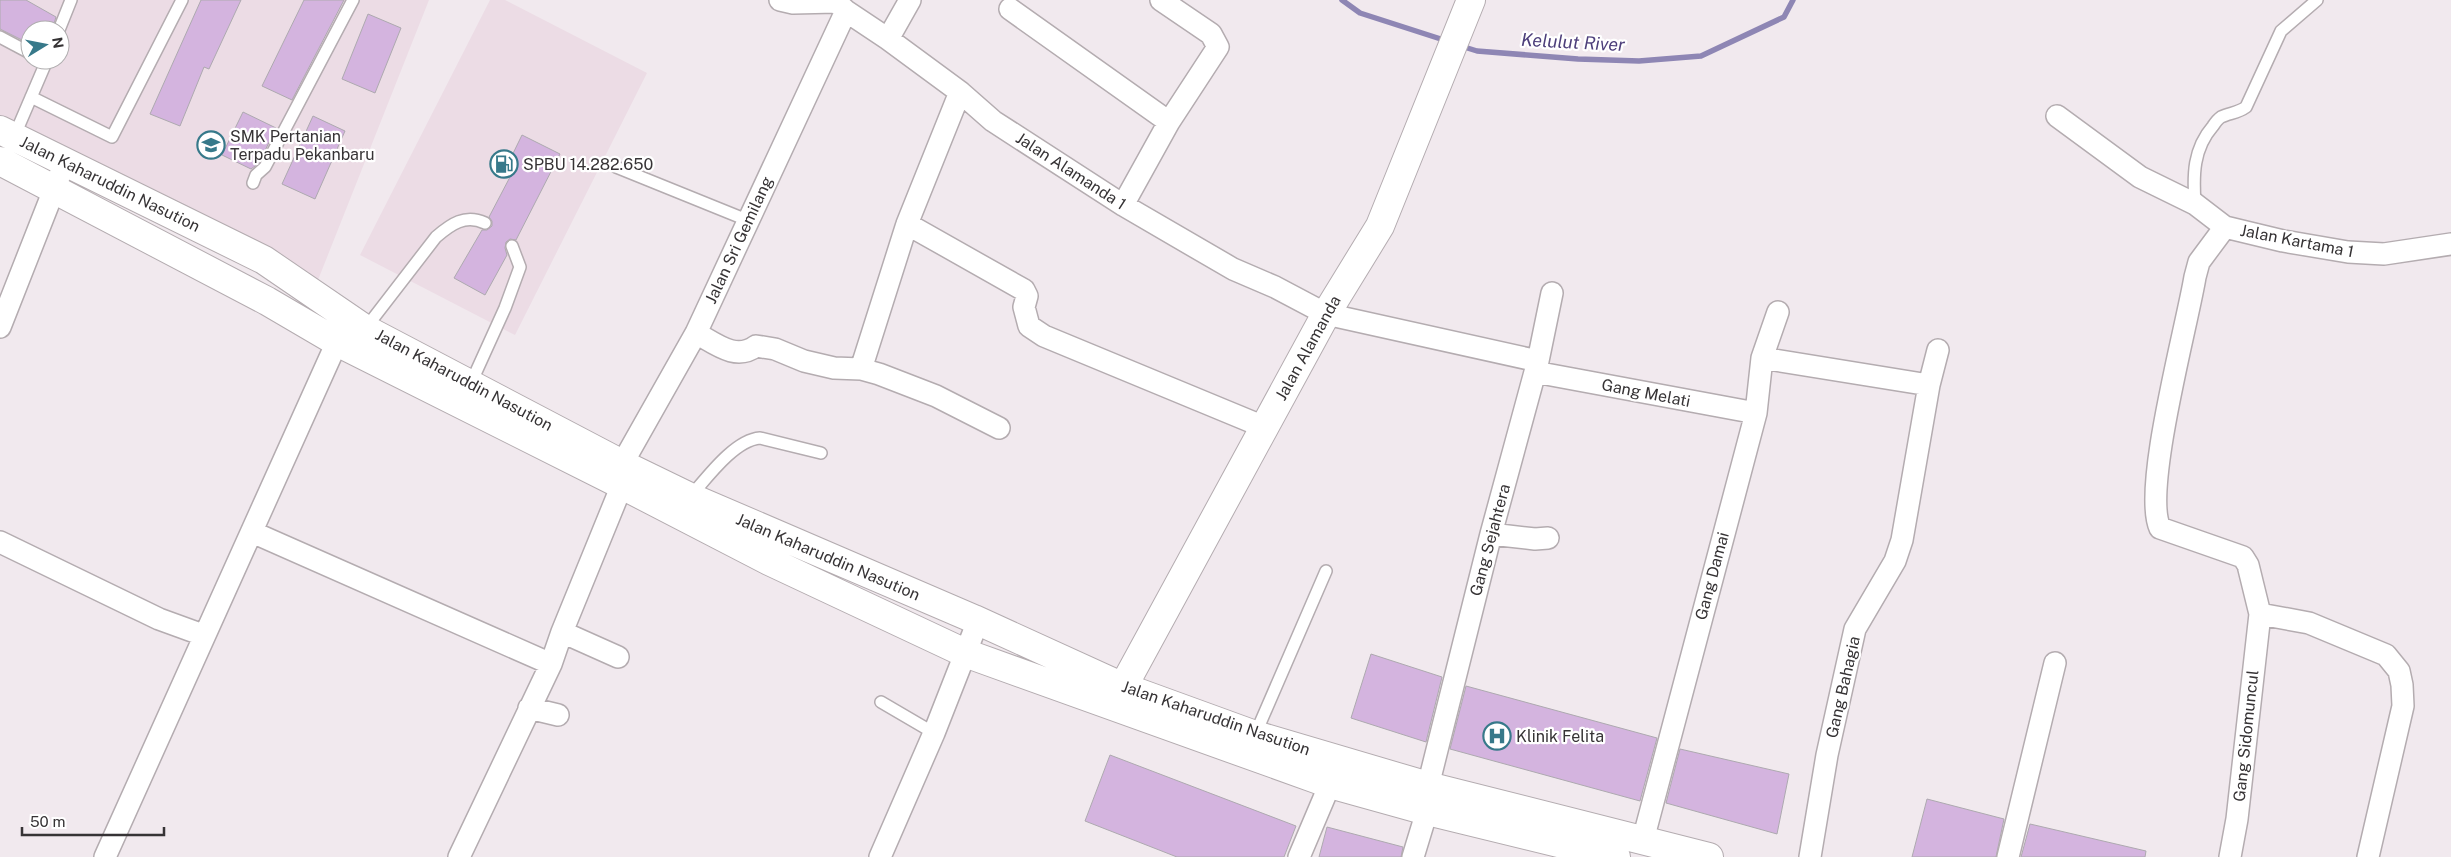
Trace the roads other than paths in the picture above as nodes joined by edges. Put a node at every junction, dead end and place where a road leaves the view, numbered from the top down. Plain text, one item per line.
1 (71, 0) edge
2 (182, 0) edge
3 (354, 0) edge
4 (780, 0) edge
5 (910, 0) edge
6 (1160, 0) edge
7 (1471, 0) edge
8 (2317, 0) edge
9 (839, 4) edge
10 (1010, 9) dead end
11 (63, 20) edge
12 (0, 37) edge
13 (888, 39) junction
14 (20, 48) edge
15 (42, 70) edge
16 (960, 92) junction
17 (31, 97) junction
18 (2057, 116) dead end
19 (1169, 122) junction
20 (7, 133) edge
21 (0, 161) edge
22 (66, 163) junction
23 (616, 167) dead end
24 (253, 183) dead end
25 (52, 189) junction
26 (2195, 204) junction
27 (1123, 205) junction
28 (747, 220) junction
29 (486, 223) dead end
30 (907, 224) junction
31 (2225, 227) junction
32 (2451, 244) edge
33 (512, 246) dead end
34 (1552, 293) dead end
35 (1778, 312) dead end
36 (1326, 314) junction
37 (0, 326) edge
38 (366, 329) junction
39 (696, 333) junction
40 (337, 342) junction
41 (1938, 350) dead end
42 (1762, 358) junction
43 (1537, 366) junction
44 (860, 369) junction
45 (471, 383) junction
46 (1929, 385) junction
47 (1756, 413) junction
48 (999, 428) dead end
49 (1264, 428) junction
50 (821, 453) dead end
51 (622, 474) junction
52 (690, 497) junction
53 (252, 532) junction
54 (1491, 534) junction
55 (1548, 538) dead end
56 (0, 542) edge
57 (1326, 571) dead end
58 (2260, 614) junction
59 (978, 621) junction
60 (562, 632) junction
61 (203, 634) junction
62 (965, 653) junction
63 (618, 657) dead end
64 (2055, 663) dead end
65 (551, 664) junction
66 (1123, 687) junction
67 (881, 702) dead end
68 (529, 708) junction
69 (558, 715) dead end
70 (934, 733) junction
71 (1255, 735) junction
72 (1330, 784) junction
73 (1428, 799) junction
74 (1643, 840) junction
75 (1574, 852) edge
76 (105, 857) edge
77 (459, 857) edge
78 (880, 857) edge
79 (1300, 857) edge
80 (1413, 857) edge
81 (1616, 857) edge
82 (1709, 857) edge
83 (1810, 857) edge
84 (2008, 857) edge
85 (2230, 857) edge
86 (2368, 857) edge

1 - 11 lane
2 - 17 lane
3 - 24 lane
4 - 9 street
5 - 13 street
6 - 19 street
7 - 36 main road, Jalan Alamanda
8 - 26 lane
9 - 13 street, Jalan Alamanda 1
9 - 28 street, Jalan Sri Gemilang
10 - 19 street
12 - 14 lane
13 - 16 street, Jalan Alamanda 1
15 - 17 lane
16 - 27 street, Jalan Alamanda 1
16 - 30 street
17 - 20 lane
18 - 26 street, Jalan Kartama 1
19 - 27 street
20 - 22 main road, Jalan Kaharuddin Nasution
21 - 25 main road, Jalan Kaharuddin Nasution
22 - 25 street
22 - 38 main road, Jalan Kaharuddin Nasution
23 - 28 lane
25 - 37 street
25 - 40 main road, Jalan Kaharuddin Nasution
26 - 31 street, Jalan Kartama 1
27 - 36 street, Jalan Alamanda 1
28 - 39 street, Jalan Sri Gemilang
29 - 38 lane
30 - 44 street
30 - 49 street
31 - 32 street, Jalan Kartama 1
31 - 58 street
33 - 45 lane
34 - 43 street, Gang Sejahtera
35 - 42 street, Gang Damai
36 - 43 street, Gang Melati
36 - 49 main road, Jalan Alamanda
38 - 45 main road, Jalan Kaharuddin Nasution
39 - 44 street
39 - 51 street, Jalan Sri Gemilang
40 - 51 main road, Jalan Kaharuddin Nasution
40 - 53 street
41 - 46 street, Gang Bahagia
42 - 46 street
42 - 47 street, Gang Damai
43 - 47 street, Gang Melati
43 - 54 street, Gang Sejahtera
44 - 48 street
45 - 51 main road, Jalan Kaharuddin Nasution
46 - 83 street, Gang Bahagia
47 - 74 street, Gang Damai
49 - 66 main road, Jalan Alamanda
50 - 52 lane
51 - 52 main road, Jalan Kaharuddin Nasution
51 - 60 street, Jalan Sri Gemilang
51 - 62 main road, Jalan Kaharuddin Nasution
52 - 59 main road, Jalan Kaharuddin Nasution
53 - 61 street
53 - 65 street
54 - 55 street
54 - 73 street, Gang Sejahtera
56 - 61 street
57 - 71 lane
58 - 85 street, Gang Sidomuncul
58 - 86 street
59 - 62 street
59 - 66 main road, Jalan Kaharuddin Nasution
60 - 63 street
60 - 65 street, Jalan Sri Gemilang
61 - 76 street
62 - 70 street
62 - 72 main road, Jalan Kaharuddin Nasution
64 - 84 street
65 - 68 street, Jalan Sri Gemilang
66 - 71 main road, Jalan Kaharuddin Nasution
67 - 70 lane
68 - 69 street
68 - 77 street, Jalan Sri Gemilang
70 - 78 street
71 - 73 main road, Jalan Kaharuddin Nasution
72 - 73 main road, Jalan Kaharuddin Nasution
72 - 79 street
73 - 74 main road, Jalan Kaharuddin Nasution
73 - 75 main road, Jalan Kaharuddin Nasution
73 - 80 street, Gang Sejahtera
74 - 82 main road, Jalan Kaharuddin Nasution
75 - 81 main road, Jalan Kaharuddin Nasution

